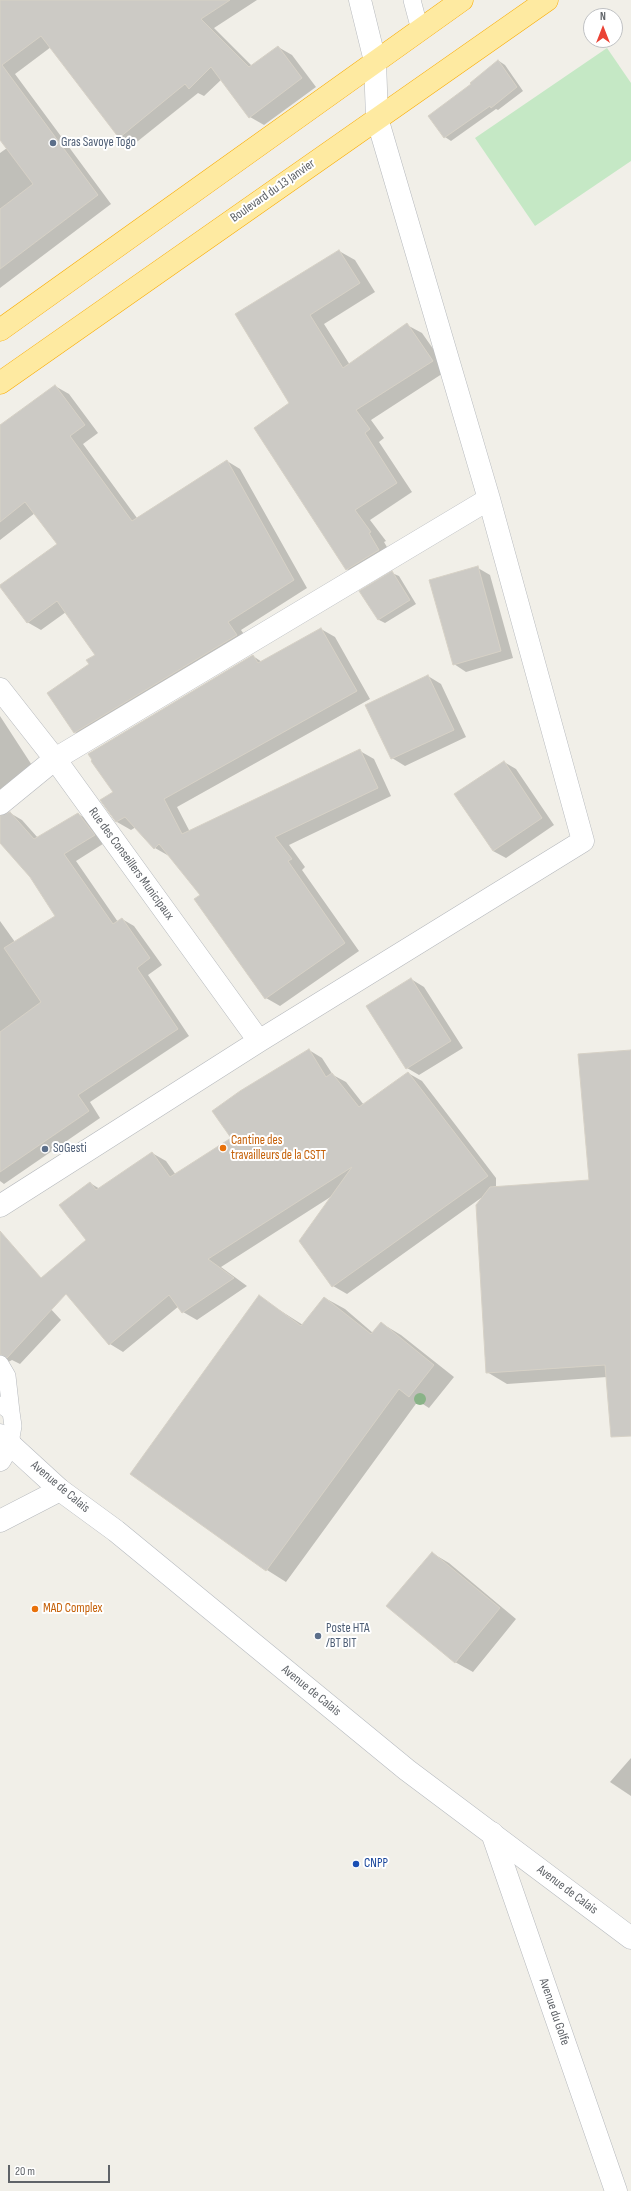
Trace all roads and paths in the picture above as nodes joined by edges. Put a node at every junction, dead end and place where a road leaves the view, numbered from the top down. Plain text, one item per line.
1 (360, 0) edge
2 (412, 0) edge
3 (462, 0) edge
4 (547, 0) edge
5 (420, 30) junction
6 (375, 61) junction
7 (377, 118) junction
8 (0, 330) edge
9 (0, 383) edge
10 (489, 499) junction
11 (0, 689) edge
12 (54, 759) junction
13 (0, 804) edge
14 (259, 1041) junction
15 (0, 1206) edge
16 (0, 1364) edge
17 (6, 1430) edge
18 (60, 1490) junction
19 (1, 1527) edge
20 (492, 1833) junction
21 (631, 1938) edge
22 (616, 2191) edge

1 - 6 street
2 - 5 lane
3 - 5 highway
4 - 7 highway, Boulevard du 13 Janvier
5 - 6 highway
6 - 7 street
6 - 8 highway
7 - 9 highway, Boulevard du 13 Janvier
7 - 10 street
10 - 12 street
10 - 14 street
11 - 12 street, Rue des Conseillers Municipaux
12 - 13 street
12 - 14 street, Rue des Conseillers Municipaux
14 - 15 street
16 - 17 lane
17 - 18 street, Avenue de Calais
18 - 19 street
18 - 20 street, Avenue de Calais
20 - 21 street, Avenue de Calais
20 - 22 street, Avenue du Golfe

